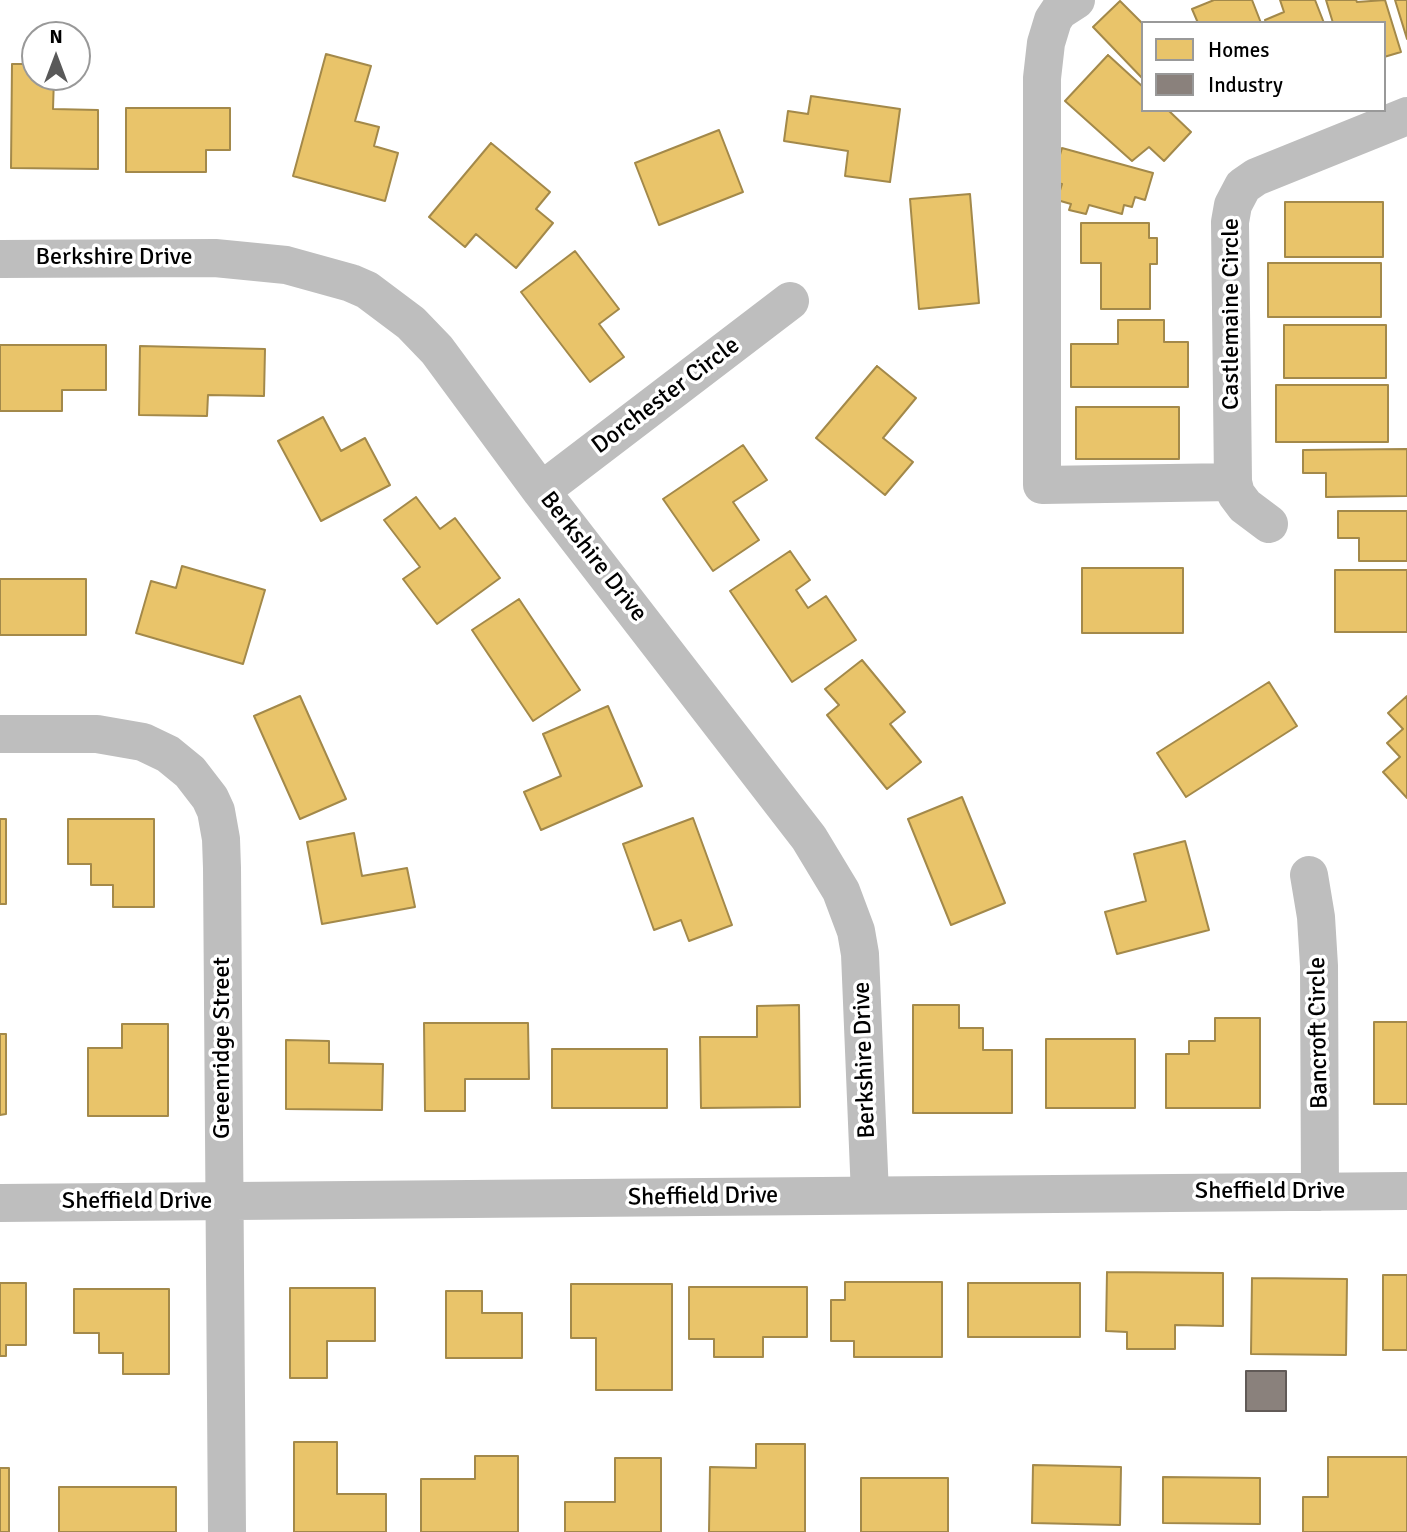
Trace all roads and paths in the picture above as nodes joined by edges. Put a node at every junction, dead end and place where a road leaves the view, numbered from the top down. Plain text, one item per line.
1 (1076, 0) edge
2 (1406, 121) edge
3 (0, 259) edge
4 (790, 301) dead end
5 (1233, 482) junction
6 (541, 491) junction
7 (1269, 524) dead end
8 (0, 734) edge
9 (1309, 875) dead end
10 (1407, 1191) edge
11 (1320, 1192) junction
12 (870, 1195) junction
13 (224, 1202) junction
14 (0, 1203) edge
15 (228, 1532) edge

1 - 5 street
2 - 5 street, Castlemaine Circle
3 - 6 street, Berkshire Drive
4 - 6 street, Dorchester Circle
5 - 7 street
6 - 12 street, Berkshire Drive
8 - 13 street, Greenridge Street
9 - 11 street, Bancroft Circle
10 - 11 street, Sheffield Drive
11 - 12 street, Sheffield Drive
12 - 13 street, Sheffield Drive
13 - 14 street, Sheffield Drive
13 - 15 street, Greenridge Street

